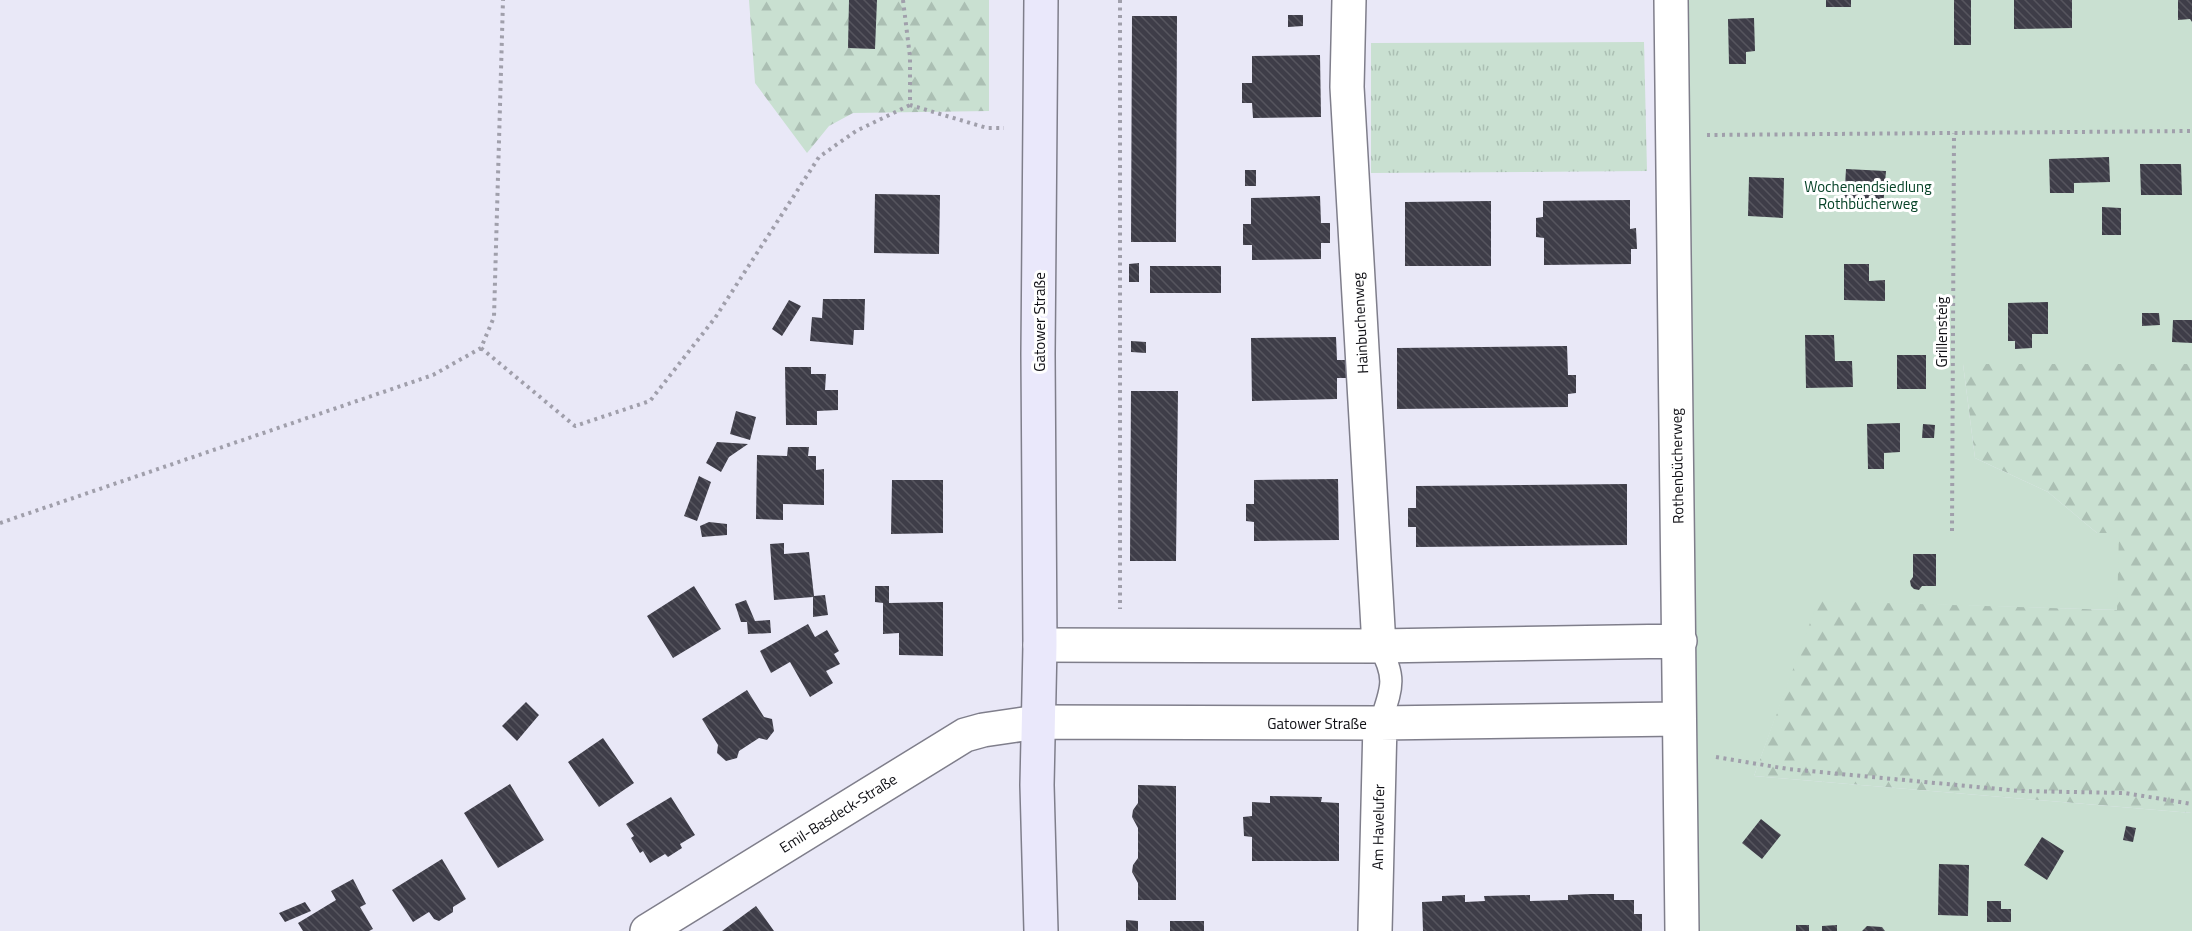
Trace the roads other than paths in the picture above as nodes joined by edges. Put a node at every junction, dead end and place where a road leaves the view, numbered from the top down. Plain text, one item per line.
1 (1041, 0) edge
2 (1349, 0) edge
3 (1671, 0) edge
4 (1680, 641) junction
5 (1040, 645) junction
6 (1379, 646) junction
7 (1038, 722) junction
8 (1380, 723) junction
9 (1679, 735) junction
10 (647, 931) edge
11 (1041, 931) edge
12 (1375, 931) edge
13 (1682, 931) edge

1 - 5 main road, Gatower Straße
2 - 6 street, Hainbuchenweg
3 - 4 street, Rothenbücherweg
4 - 6 street
4 - 9 street, Rothenbücherweg
5 - 6 street
5 - 7 main road, Gatower Straße
6 - 8 lane, Gatower Straße
7 - 8 street, Gatower Straße
7 - 10 street, Emil-Basdeck-Straße
7 - 11 main road, Gatower Straße
8 - 9 street, Gatower Straße
8 - 12 street, Am Havelufer
9 - 13 street, Rothenbücherweg

